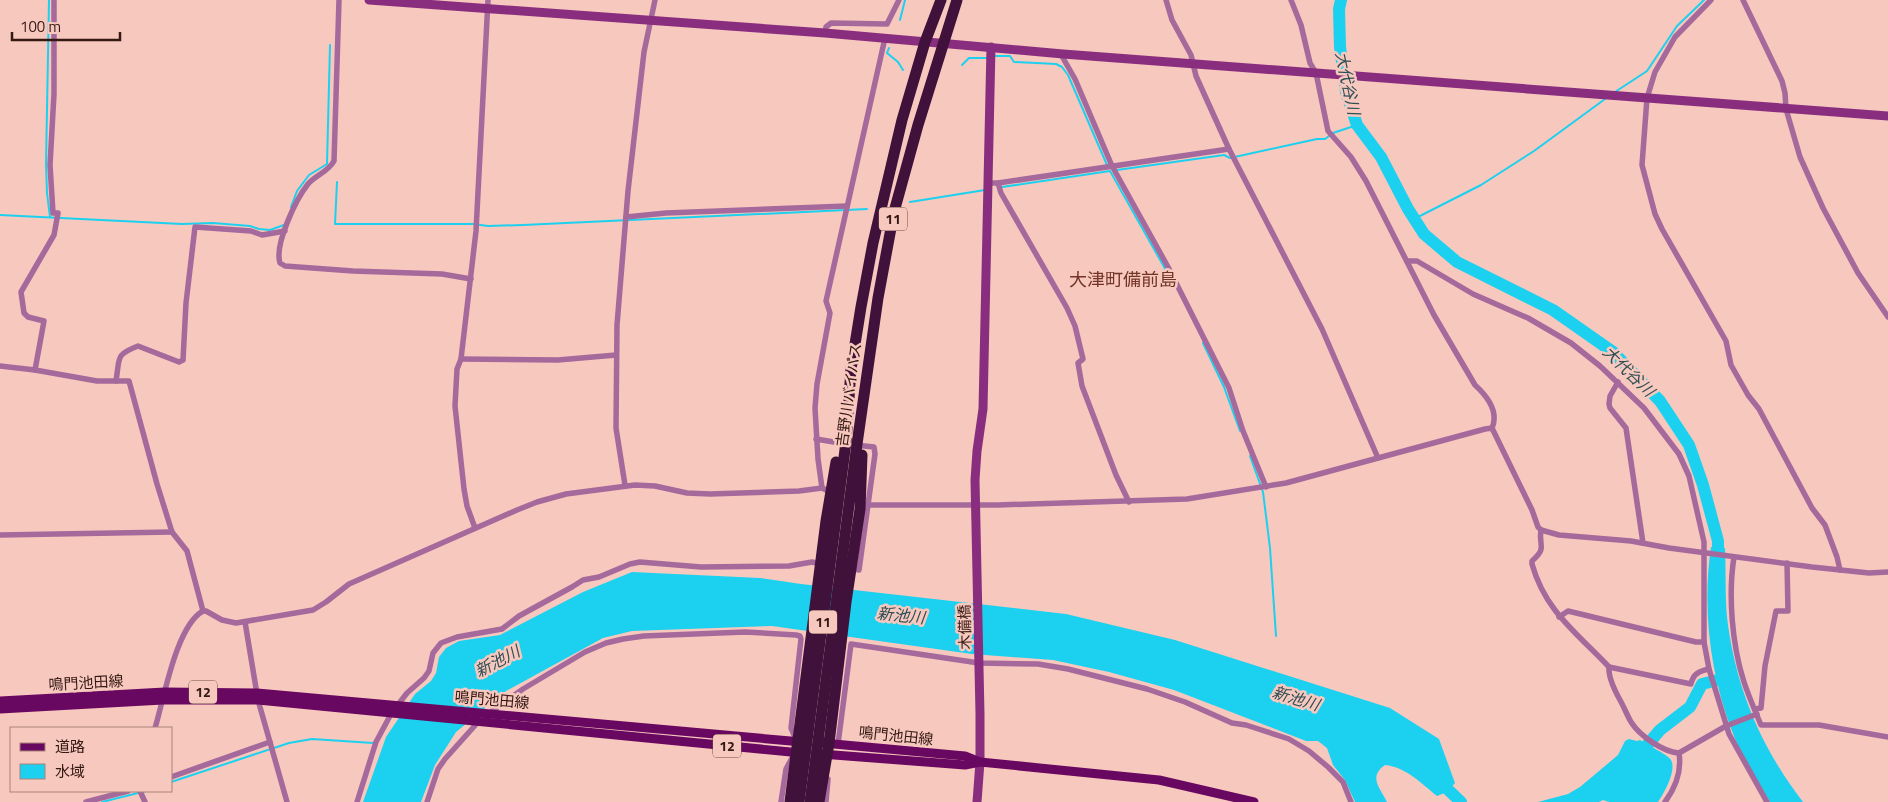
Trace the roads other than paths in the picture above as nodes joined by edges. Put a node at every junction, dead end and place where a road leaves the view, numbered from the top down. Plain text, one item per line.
1 (54, 0) edge
2 (339, 0) edge
3 (369, 0) edge
4 (655, 0) edge
5 (899, 0) edge
6 (941, 0) edge
7 (957, 0) edge
8 (1166, 0) edge
9 (1290, 0) edge
10 (1711, 0) edge
11 (1743, 0) edge
12 (488, 5) edge
13 (651, 21) junction
14 (825, 33) junction
15 (885, 38) junction
16 (925, 42) junction
17 (942, 44) junction
18 (991, 47) junction
19 (1063, 54) junction
20 (1194, 64) junction
21 (1320, 73) junction
22 (1647, 98) junction
23 (1786, 108) junction
24 (1888, 116) edge
25 (1229, 149) junction
26 (1112, 166) junction
27 (993, 183) junction
28 (847, 206) junction
29 (626, 217) junction
30 (285, 231) junction
31 (1408, 261) junction
32 (471, 279) junction
33 (1888, 317) edge
34 (616, 356) junction
35 (461, 359) junction
36 (0, 366) edge
37 (35, 370) junction
38 (116, 381) junction
39 (1618, 382) junction
40 (1492, 428) junction
41 (816, 439) junction
42 (851, 443) junction
43 (1378, 458) junction
44 (625, 485) junction
45 (1266, 487) junction
46 (822, 488) junction
47 (1129, 502) junction
48 (868, 505) junction
49 (976, 505) junction
50 (475, 528) junction
51 (1541, 530) junction
52 (172, 532) junction
53 (0, 535) edge
54 (1643, 543) junction
55 (1706, 553) junction
56 (1730, 556) junction
57 (1787, 563) junction
58 (1840, 570) junction
59 (1888, 572) edge
60 (203, 611) junction
61 (1559, 617) junction
62 (245, 622) junction
63 (1704, 642) junction
64 (979, 660) junction
65 (1609, 667) junction
66 (1709, 669) junction
67 (164, 696) junction
68 (258, 697) junction
69 (0, 701) edge
70 (0, 709) edge
71 (398, 710) junction
72 (486, 713) junction
73 (1755, 713) junction
74 (476, 722) junction
75 (1727, 726) junction
76 (155, 727) edge
77 (1888, 736) edge
78 (270, 742) junction
79 (796, 747) junction
80 (831, 747) junction
81 (1680, 753) junction
82 (980, 762) junction
83 (172, 777) edge
84 (124, 792) edge
85 (793, 799) edge
86 (86, 802) edge
87 (287, 802) edge
88 (357, 802) edge
89 (427, 802) edge
90 (781, 802) edge
91 (810, 802) edge
92 (819, 802) edge
93 (826, 802) edge
94 (977, 802) edge
95 (1254, 802) edge
96 (1351, 802) edge
97 (1665, 802) edge
98 (1767, 802) edge

1 - 37 street
2 - 30 street
3 - 12 street
4 - 13 street
5 - 14 street
6 - 16 highway, 吉野川バイパス / 11
7 - 17 highway, 吉野川バイパス / 11
8 - 20 street
9 - 21 street
10 - 22 street
11 - 23 street
12 - 13 street
12 - 32 street
13 - 14 street
13 - 29 street
14 - 15 street
15 - 16 street
15 - 28 street
16 - 17 street
16 - 42 highway, 吉野川バイパス / 11
17 - 18 street
17 - 42 highway, 吉野川バイパス / 11
18 - 19 street
18 - 27 street, 木備橋
19 - 20 street
19 - 26 street
20 - 21 street
20 - 25 street
21 - 22 street
21 - 31 street
22 - 23 street
22 - 58 street
23 - 24 street
23 - 33 street
25 - 26 street
25 - 43 street
26 - 27 street
26 - 45 street
27 - 47 street
27 - 49 street, 木備橋
28 - 29 street
28 - 41 street
29 - 34 street
30 - 32 street
30 - 38 street
31 - 39 street
31 - 40 street
32 - 35 street
34 - 35 street
34 - 44 street
35 - 50 street
36 - 37 street
37 - 38 street
38 - 52 street
39 - 54 street
39 - 55 street
40 - 43 street
40 - 51 street
41 - 46 street
41 - 48 street
42 - 79 highway
42 - 80 highway, 11
42 - 85 highway, 吉野川バイパス / 11
42 - 91 highway, 吉野川バイパス / 11
43 - 45 street
44 - 46 street
44 - 50 street
45 - 47 street
46 - 48 street
47 - 49 street
48 - 49 street
48 - 71 street
49 - 64 street, 木備橋
50 - 62 street
51 - 54 street
51 - 61 street
52 - 53 street
52 - 60 street
54 - 55 street
55 - 56 street
55 - 63 street
56 - 57 street
56 - 73 street
57 - 58 street
57 - 73 street
58 - 59 street
60 - 62 street
60 - 67 street
61 - 63 street
61 - 65 street
62 - 68 street
63 - 66 street
64 - 80 street
64 - 82 street, 木備橋
64 - 96 street
65 - 66 street
65 - 81 street
66 - 75 street
67 - 68 main road, 鳴門池田線 / 12
67 - 69 main road, 鳴門池田線 / 12
67 - 70 main road, 鳴門池田線 / 12
67 - 76 street
68 - 71 main road, 鳴門池田線 / 12
68 - 78 street
71 - 72 main road, 鳴門池田線 / 12
71 - 74 main road, 鳴門池田線 / 12
71 - 88 street
72 - 74 street
72 - 79 main road, 鳴門池田線 / 12
72 - 79 street
73 - 75 street
73 - 77 street
74 - 79 main road, 鳴門池田線 / 12
74 - 89 street
75 - 81 street
75 - 98 street
78 - 83 street
78 - 87 street
79 - 80 main road, 鳴門池田線 / 12
79 - 85 highway
79 - 90 street
80 - 82 main road, 鳴門池田線 / 12
80 - 82 main road, 鳴門池田線 / 12
80 - 92 highway
80 - 93 street
81 - 97 street
82 - 94 street, 木備橋
82 - 95 main road, 鳴門池田線 / 12
84 - 86 street

